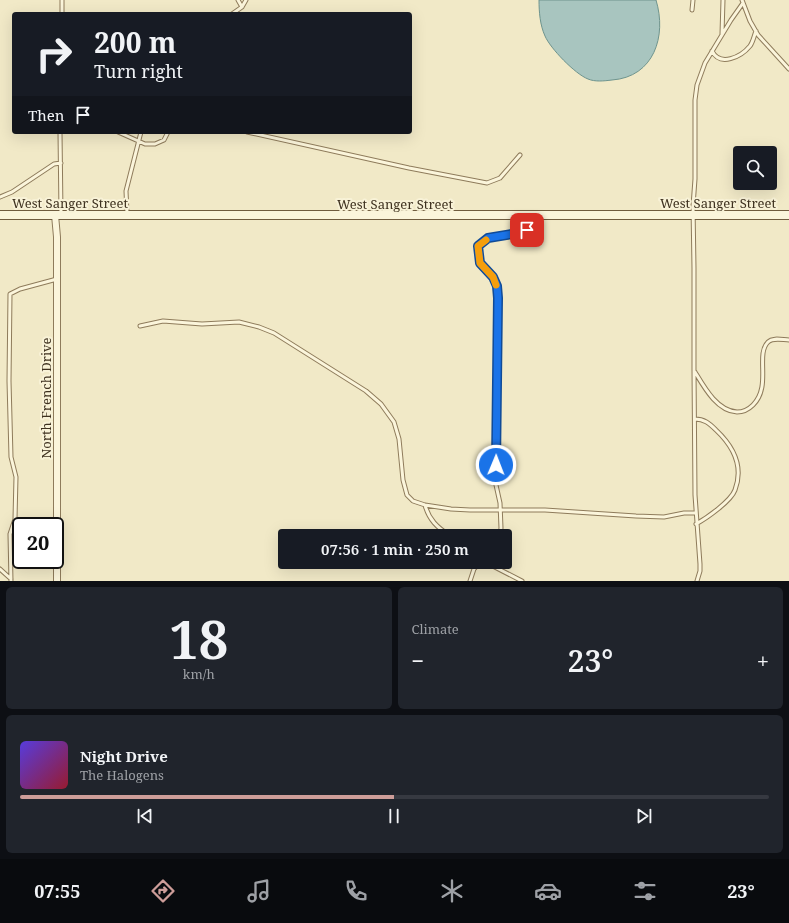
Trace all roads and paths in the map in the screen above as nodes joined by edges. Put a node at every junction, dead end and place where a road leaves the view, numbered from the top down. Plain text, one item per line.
1 (62, 0) edge
2 (238, 0) edge
3 (246, 0) edge
4 (693, 0) edge
5 (723, 0) edge
6 (742, 2) edge
7 (242, 6) junction
8 (692, 10) dead end
9 (62, 12) edge
10 (234, 12) edge
11 (756, 31) junction
12 (722, 34) junction
13 (712, 51) junction
14 (789, 69) edge
15 (60, 134) edge
16 (123, 134) edge
17 (141, 134) edge
18 (167, 134) edge
19 (256, 134) edge
20 (140, 141) junction
21 (520, 154) dead end
22 (61, 163) junction
23 (0, 197) edge
24 (0, 215) edge
25 (58, 215) junction
26 (127, 215) junction
27 (693, 215) junction
28 (789, 215) edge
29 (532, 216) junction
30 (57, 279) junction
31 (140, 326) dead end
32 (789, 340) edge
33 (694, 370) junction
34 (695, 419) junction
35 (425, 505) junction
36 (500, 509) junction
37 (696, 513) junction
38 (696, 524) junction
39 (440, 529) edge
40 (501, 529) edge
41 (0, 569) edge
42 (474, 569) edge
43 (499, 569) edge
44 (11, 580) edge
45 (57, 581) edge
46 (470, 581) edge
47 (522, 581) edge
48 (697, 581) edge

1 - 9 lane
2 - 7 lane
3 - 7 lane
4 - 8 lane
5 - 12 lane
6 - 11 lane
6 - 12 lane
7 - 10 lane
11 - 13 lane
11 - 14 lane
12 - 13 lane
13 - 27 lane
15 - 22 lane
16 - 20 lane
17 - 20 lane
18 - 20 lane
19 - 21 lane
20 - 26 lane
22 - 23 lane
22 - 25 lane
24 - 25 main road, West Sanger Street
25 - 26 main road, West Sanger Street
25 - 30 street, North French Drive
26 - 29 main road, West Sanger Street
27 - 28 main road, West Sanger Street
27 - 29 main road, West Sanger Street
27 - 33 lane
29 - 36 lane
30 - 44 lane
30 - 45 street, North French Drive
31 - 35 lane
32 - 33 lane
33 - 34 lane
34 - 37 lane
34 - 38 lane
35 - 36 lane
35 - 39 lane
36 - 37 lane
36 - 40 lane
37 - 38 lane
38 - 48 lane
41 - 44 lane
42 - 46 lane
43 - 47 lane

